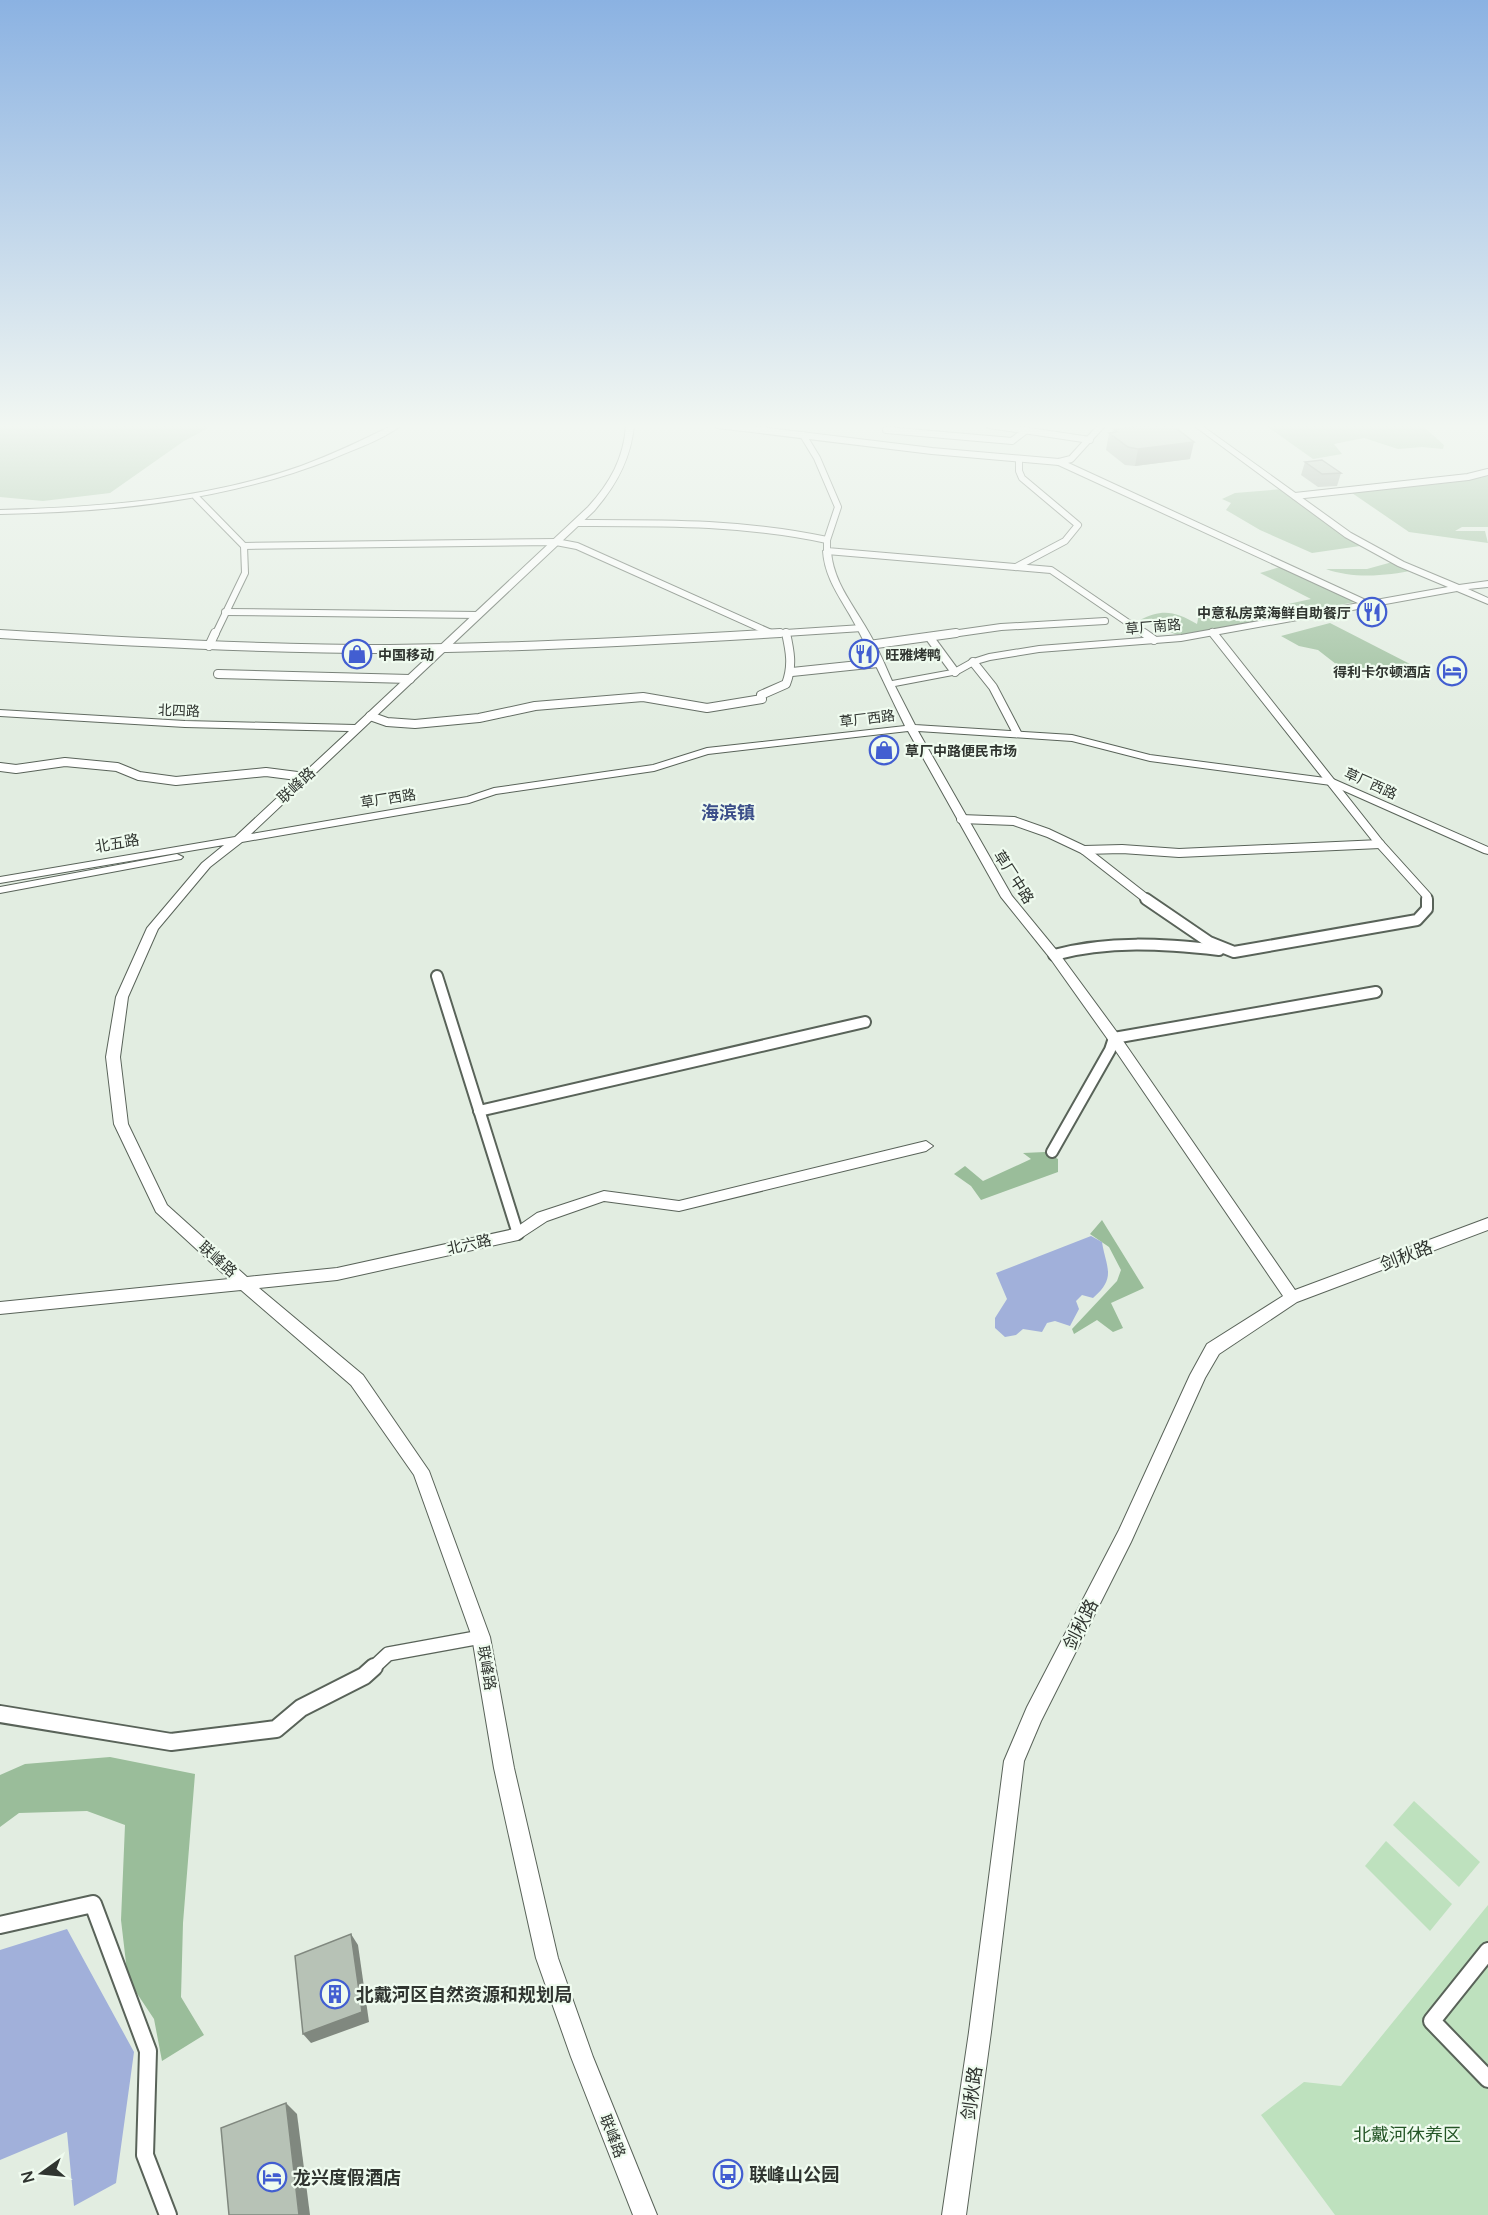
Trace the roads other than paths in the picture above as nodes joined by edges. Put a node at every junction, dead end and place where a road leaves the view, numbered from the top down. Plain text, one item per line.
1 (227, 528) edge
2 (572, 528) edge
3 (770, 528) edge
4 (832, 528) edge
5 (1075, 528) edge
6 (1203, 528) edge
7 (1339, 528) edge
8 (556, 542) junction
9 (827, 545) junction
10 (244, 546) junction
11 (1015, 567) junction
12 (1488, 584) edge
13 (1458, 590) junction
14 (1488, 601) edge
15 (1365, 603) junction
16 (225, 612) junction
17 (478, 615) junction
18 (1105, 621) dead end
19 (862, 628) junction
20 (1212, 632) junction
21 (786, 633) junction
22 (0, 634) edge
23 (774, 634) junction
24 (930, 638) junction
25 (1154, 640) junction
26 (869, 645) junction
27 (210, 646) junction
28 (443, 648) junction
29 (973, 662) junction
30 (878, 663) junction
31 (792, 672) junction
32 (955, 672) junction
33 (218, 674) dead end
34 (410, 679) junction
35 (889, 684) junction
36 (0, 713) edge
37 (370, 716) junction
38 (358, 728) junction
39 (911, 728) junction
40 (1017, 733) junction
41 (0, 767) edge
42 (305, 777) junction
43 (1333, 782) junction
44 (961, 819) junction
45 (240, 838) junction
46 (1380, 843) junction
47 (224, 850) junction
48 (1084, 850) junction
49 (1488, 851) edge
50 (0, 880) edge
51 (0, 890) edge
52 (1234, 952) junction
53 (1054, 955) junction
54 (437, 976) dead end
55 (1376, 992) dead end
56 (865, 1022) dead end
57 (1114, 1038) junction
58 (479, 1111) junction
59 (926, 1146) dead end
60 (1052, 1152) dead end
61 (1488, 1224) edge
62 (518, 1234) junction
63 (244, 1283) junction
64 (1292, 1298) junction
65 (0, 1308) edge
66 (481, 1637) junction
67 (0, 1714) edge
68 (0, 1925) edge
69 (1488, 1951) edge
70 (1488, 2079) edge
71 (638, 2212) edge
72 (168, 2215) edge
73 (954, 2215) edge

1 - 10 street
2 - 8 main road, 联峰路
3 - 9 street
4 - 9 street
5 - 11 street
6 - 15 street
7 - 13 main road
8 - 10 street
8 - 17 main road, 联峰路
8 - 23 street
9 - 11 street
9 - 19 main road, 草厂中路
10 - 16 street
11 - 25 street
12 - 13 main road, 草厂南路
13 - 14 main road
13 - 15 main road, 草厂南路
15 - 20 main road, 草厂南路
16 - 17 street
16 - 27 street
17 - 28 main road, 联峰路
18 - 24 street
19 - 21 street
19 - 26 main road, 草厂中路
20 - 25 main road, 草厂南路
20 - 43 street
21 - 23 street
21 - 31 street
22 - 27 street
23 - 28 street
24 - 26 street
24 - 32 street
25 - 29 main road, 草厂南路
26 - 30 main road, 草厂中路
27 - 28 street
28 - 34 main road, 联峰路
29 - 32 main road, 草厂南路
29 - 40 street
30 - 31 street
30 - 35 main road, 草厂中路
31 - 37 street
32 - 35 main road, 草厂南路
33 - 34 street
34 - 37 main road, 联峰路
35 - 39 main road, 草厂中路
36 - 38 main road, 北四路
37 - 38 main road, 联峰路
38 - 42 main road, 联峰路
39 - 40 main road, 草厂西路
39 - 44 main road, 草厂中路
39 - 45 main road, 草厂西路
40 - 43 main road, 草厂西路
41 - 42 street
42 - 45 main road, 联峰路
43 - 46 street
43 - 49 main road, 草厂西路
44 - 48 street
44 - 53 main road, 草厂中路
45 - 47 main road, 联峰路
45 - 50 main road, 北五路
46 - 48 street
46 - 52 street
47 - 51 main road, 北五路
47 - 63 main road, 联峰路
48 - 52 street
52 - 53 street
53 - 57 main road, 草厂中路
54 - 58 street
55 - 57 street
56 - 58 street
57 - 60 street
57 - 64 main road, 草厂中路
58 - 62 street
59 - 62 main road, 北六路
61 - 64 main road, 剑秋路
62 - 63 main road, 北六路
63 - 65 main road, 北六路
63 - 66 main road, 联峰路
64 - 73 main road, 剑秋路
66 - 67 street
66 - 71 main road, 联峰路
68 - 72 street
69 - 70 street

